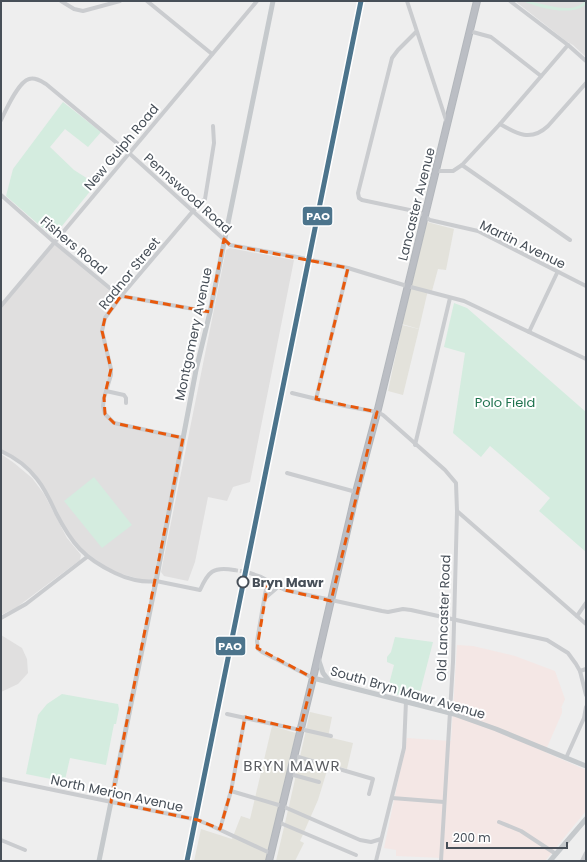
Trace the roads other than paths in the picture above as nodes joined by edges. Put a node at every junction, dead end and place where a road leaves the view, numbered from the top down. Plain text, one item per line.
1 (61, 1) edge
2 (120, 1) edge
3 (147, 1) edge
4 (257, 1) edge
5 (273, 1) edge
6 (406, 1) edge
7 (477, 1) edge
8 (510, 1) edge
9 (469, 31) junction
10 (416, 32) junction
11 (568, 45) junction
12 (212, 54) junction
13 (586, 61) edge
14 (541, 76) junction
15 (586, 83) edge
16 (1, 120) edge
17 (446, 123) junction
18 (500, 124) junction
19 (213, 126) dead end
20 (129, 153) junction
21 (462, 165) junction
22 (436, 171) junction
23 (1, 195) edge
24 (193, 211) junction
25 (424, 217) junction
26 (224, 239) junction
27 (570, 240) dead end
28 (54, 242) junction
29 (348, 268) junction
30 (557, 273) junction
31 (407, 286) junction
32 (586, 286) edge
33 (121, 296) junction
34 (450, 298) junction
35 (1, 306) edge
36 (210, 312) junction
37 (529, 332) junction
38 (586, 359) edge
39 (106, 391) junction
40 (292, 393) dead end
41 (316, 399) junction
42 (126, 403) dead end
43 (377, 412) junction
44 (183, 438) junction
45 (415, 444) junction
46 (1, 451) edge
47 (287, 473) dead end
48 (356, 492) junction
49 (457, 511) junction
50 (87, 557) junction
51 (234, 570) tunnel mouth
52 (247, 572) tunnel mouth
53 (156, 581) junction
54 (268, 582) junction
55 (278, 587) junction
56 (264, 600) junction
57 (331, 600) junction
58 (586, 603) edge
59 (577, 616) junction
60 (1, 618) edge
61 (454, 619) junction
62 (586, 624) edge
63 (318, 658) junction
64 (586, 669) edge
65 (580, 671) junction
66 (313, 678) junction
67 (330, 682) junction
68 (586, 695) edge
69 (406, 701) junction
70 (586, 707) edge
71 (449, 713) junction
72 (227, 714) dead end
73 (245, 717) junction
74 (300, 730) junction
75 (331, 736) dead end
76 (294, 756) junction
77 (566, 758) junction
78 (586, 766) edge
79 (290, 774) junction
80 (1, 779) edge
81 (319, 782) dead end
82 (231, 791) junction
83 (369, 794) dead end
84 (392, 798) junction
85 (111, 802) junction
86 (444, 802) junction
87 (282, 806) junction
88 (586, 819) edge
89 (278, 822) junction
90 (499, 822) dead end
91 (220, 829) junction
92 (381, 838) junction
93 (1, 840) edge
94 (25, 850) dead end
95 (270, 853) junction
96 (586, 853) edge
97 (556, 854) junction
98 (356, 856) dead end
99 (99, 861) edge
100 (269, 861) edge
101 (376, 861) edge
102 (440, 861) edge
103 (550, 861) edge
104 (582, 861) edge

1 - 2 street
3 - 12 street
4 - 12 street, New Gulph Road
5 - 26 main road, Montgomery Avenue
6 - 10 street
7 - 9 highway, Lancaster Avenue
8 - 11 street
9 - 14 street
9 - 17 highway, Lancaster Avenue
10 - 17 street
10 - 25 street, Martin Avenue
11 - 13 street
11 - 14 street
12 - 20 street, New Gulph Road
14 - 18 street
15 - 18 street
16 - 20 street, Pennswood Road
17 - 22 highway, Lancaster Avenue
18 - 21 street
19 - 24 street, Radnor Street
20 - 24 street, Pennswood Road
20 - 28 street, New Gulph Road
21 - 22 street
21 - 27 street
22 - 25 highway, Lancaster Avenue
23 - 28 street, Fishers Road
24 - 26 street, Pennswood Road
24 - 33 street, Radnor Street
25 - 30 street, Martin Avenue
25 - 31 highway, Lancaster Avenue
26 - 29 street, Pennswood Road
26 - 36 main road, Montgomery Avenue
28 - 33 street, Fishers Road
28 - 35 street, New Gulph Road
29 - 31 street, Pennswood Road
29 - 41 street
30 - 32 street, Martin Avenue
30 - 37 street
31 - 34 street, Pennswood Road
31 - 43 highway, Lancaster Avenue
33 - 36 street, Fishers Road
33 - 39 street, Radnor Street
34 - 37 street, Pennswood Road
34 - 45 street
36 - 44 main road, Montgomery Avenue
37 - 38 street, Pennswood Road
39 - 42 street
39 - 44 street, Radnor Street
40 - 41 street
41 - 43 street
43 - 45 street, Old Lancaster Road
43 - 48 highway, Lancaster Avenue
44 - 53 main road, Montgomery Avenue
45 - 49 street, Old Lancaster Road
46 - 50 street
47 - 48 street
48 - 57 highway, Lancaster Avenue
49 - 59 street
49 - 61 street, Old Lancaster Road
50 - 53 street
50 - 60 street
51 - 53 street
52 - 54 street
53 - 85 main road, Montgomery Avenue
54 - 55 street
54 - 56 street
55 - 56 street
55 - 57 street
56 - 66 street
57 - 61 street
57 - 63 highway, Lancaster Avenue
58 - 59 street
59 - 62 street
61 - 65 street
61 - 71 street, Old Lancaster Road
63 - 66 highway, Lancaster Avenue
63 - 67 main road
64 - 65 street
65 - 68 street
66 - 67 main road, South Bryn Mawr Avenue
66 - 74 highway, Lancaster Avenue
67 - 69 main road, South Bryn Mawr Avenue
69 - 71 main road, South Bryn Mawr Avenue
69 - 84 street
70 - 77 street
71 - 77 main road, South Bryn Mawr Avenue
71 - 86 street, Old Lancaster Road
72 - 73 street
73 - 74 street
73 - 82 street
74 - 75 street
74 - 76 highway, Lancaster Avenue
76 - 79 highway, Lancaster Avenue
76 - 83 street
77 - 78 main road, South Bryn Mawr Avenue
79 - 81 street
79 - 87 highway, Lancaster Avenue
80 - 85 street, North Merion Avenue
82 - 87 street
82 - 91 street
84 - 86 street
84 - 92 street
85 - 91 street, North Merion Avenue
85 - 99 main road
86 - 102 street, Old Lancaster Road
87 - 89 highway, Lancaster Avenue
87 - 92 street
88 - 97 main road
89 - 95 highway, Lancaster Avenue
89 - 98 street
90 - 97 street
91 - 95 street, North Merion Avenue
92 - 101 street
93 - 94 street
95 - 100 highway, Lancaster Avenue
96 - 104 street
97 - 103 main road

